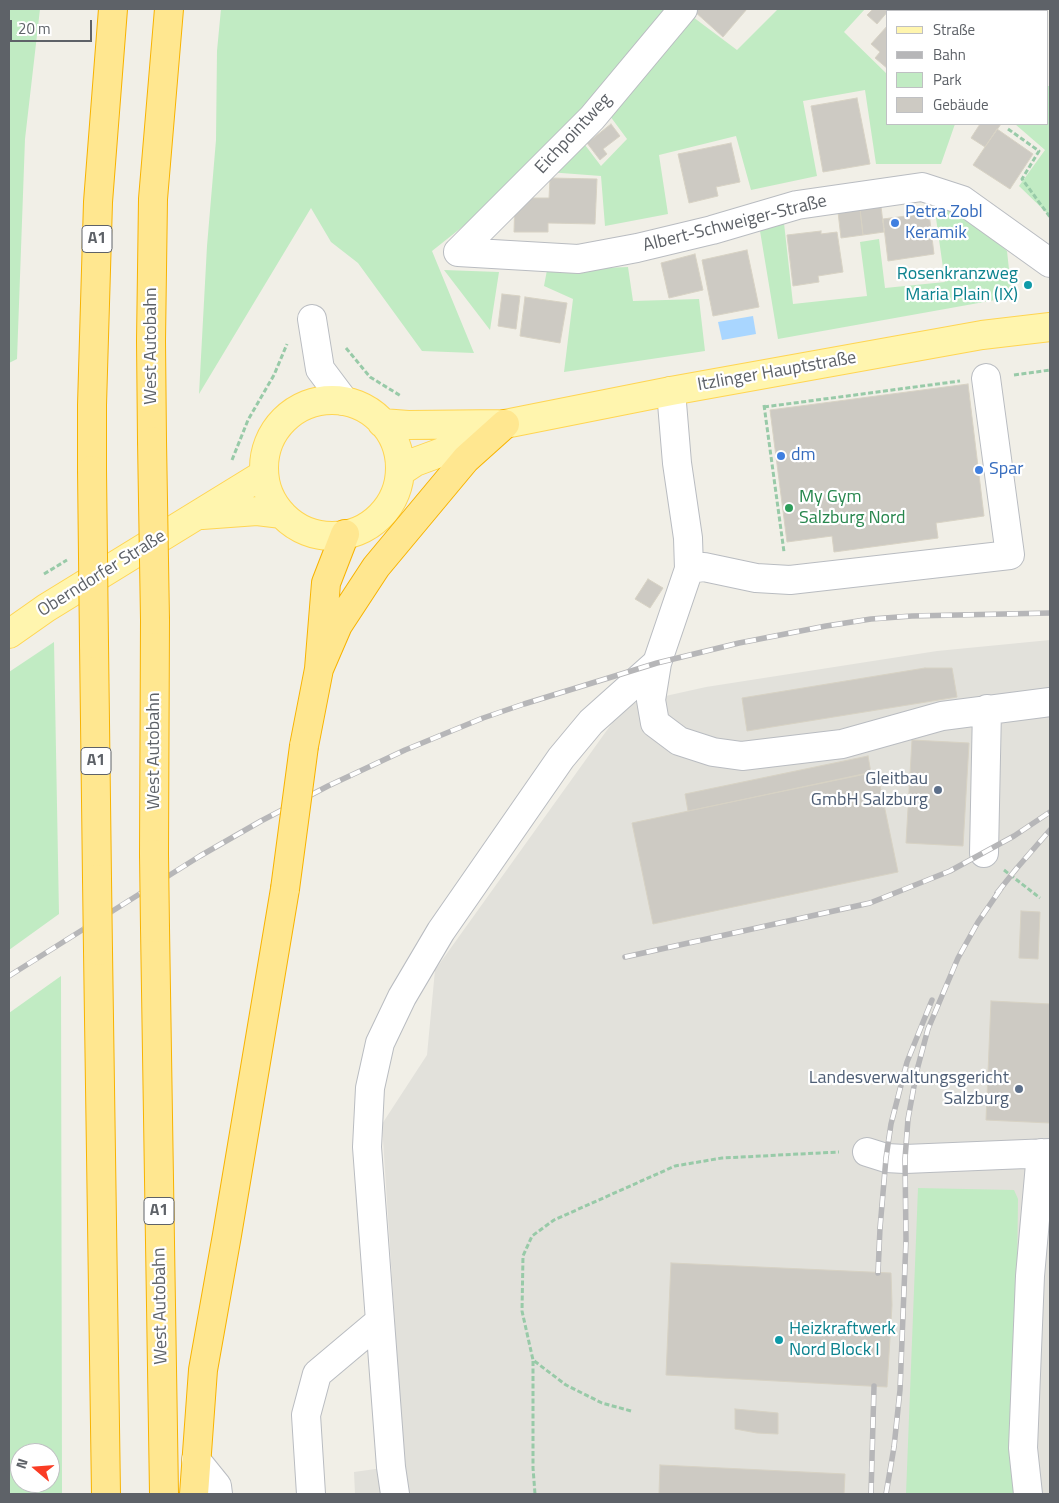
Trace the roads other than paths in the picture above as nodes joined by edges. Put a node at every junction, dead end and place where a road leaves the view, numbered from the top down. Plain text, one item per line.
1 (113, 9) edge
2 (169, 9) edge
3 (683, 9) edge
4 (458, 252) joint
5 (1050, 263) edge
6 (312, 319) dead end
7 (1050, 328) edge
8 (986, 378) road end
9 (671, 391) junction
10 (344, 401) junction
11 (382, 422) junction
12 (506, 424) junction
13 (400, 472) junction
14 (264, 474) junction
15 (282, 514) junction
16 (197, 515) junction
17 (345, 534) junction
18 (688, 569) junction
19 (9, 634) edge
20 (657, 663) junction
21 (319, 669) junction
22 (1050, 702) edge
23 (987, 709) junction
24 (984, 853) road end
25 (867, 1152) road end
26 (1046, 1153) edge
27 (380, 1321) junction
28 (196, 1460) junction
29 (106, 1494) edge
30 (164, 1494) edge
31 (194, 1494) edge
32 (218, 1494) edge
33 (311, 1494) edge
34 (395, 1494) edge
35 (1028, 1494) edge

1 - 29 highway, A1, bridge
2 - 30 highway, West Autobahn / A1, bridge
3 - 4 street, Eichpointweg
4 - 5 street, Albert-Schweiger-Straße
6 - 10 street
7 - 9 main road, Itzlinger Hauptstraße
8 - 18 street
9 - 12 main road, Itzlinger Hauptstraße
9 - 18 street
10 - 11 main road
10 - 14 main road
11 - 12 main road
11 - 13 main road
12 - 13 main road
12 - 21 highway
13 - 17 main road
14 - 15 main road
14 - 16 main road, Oberndorfer Straße
15 - 16 main road, Oberndorfer Straße
15 - 17 main road
16 - 19 main road, Oberndorfer Straße
17 - 21 highway
18 - 20 street
20 - 23 street
20 - 27 street
21 - 28 highway, bridge
22 - 23 street
23 - 24 street
25 - 26 street
26 - 35 street
27 - 33 street
27 - 34 street
28 - 31 highway
28 - 32 street

